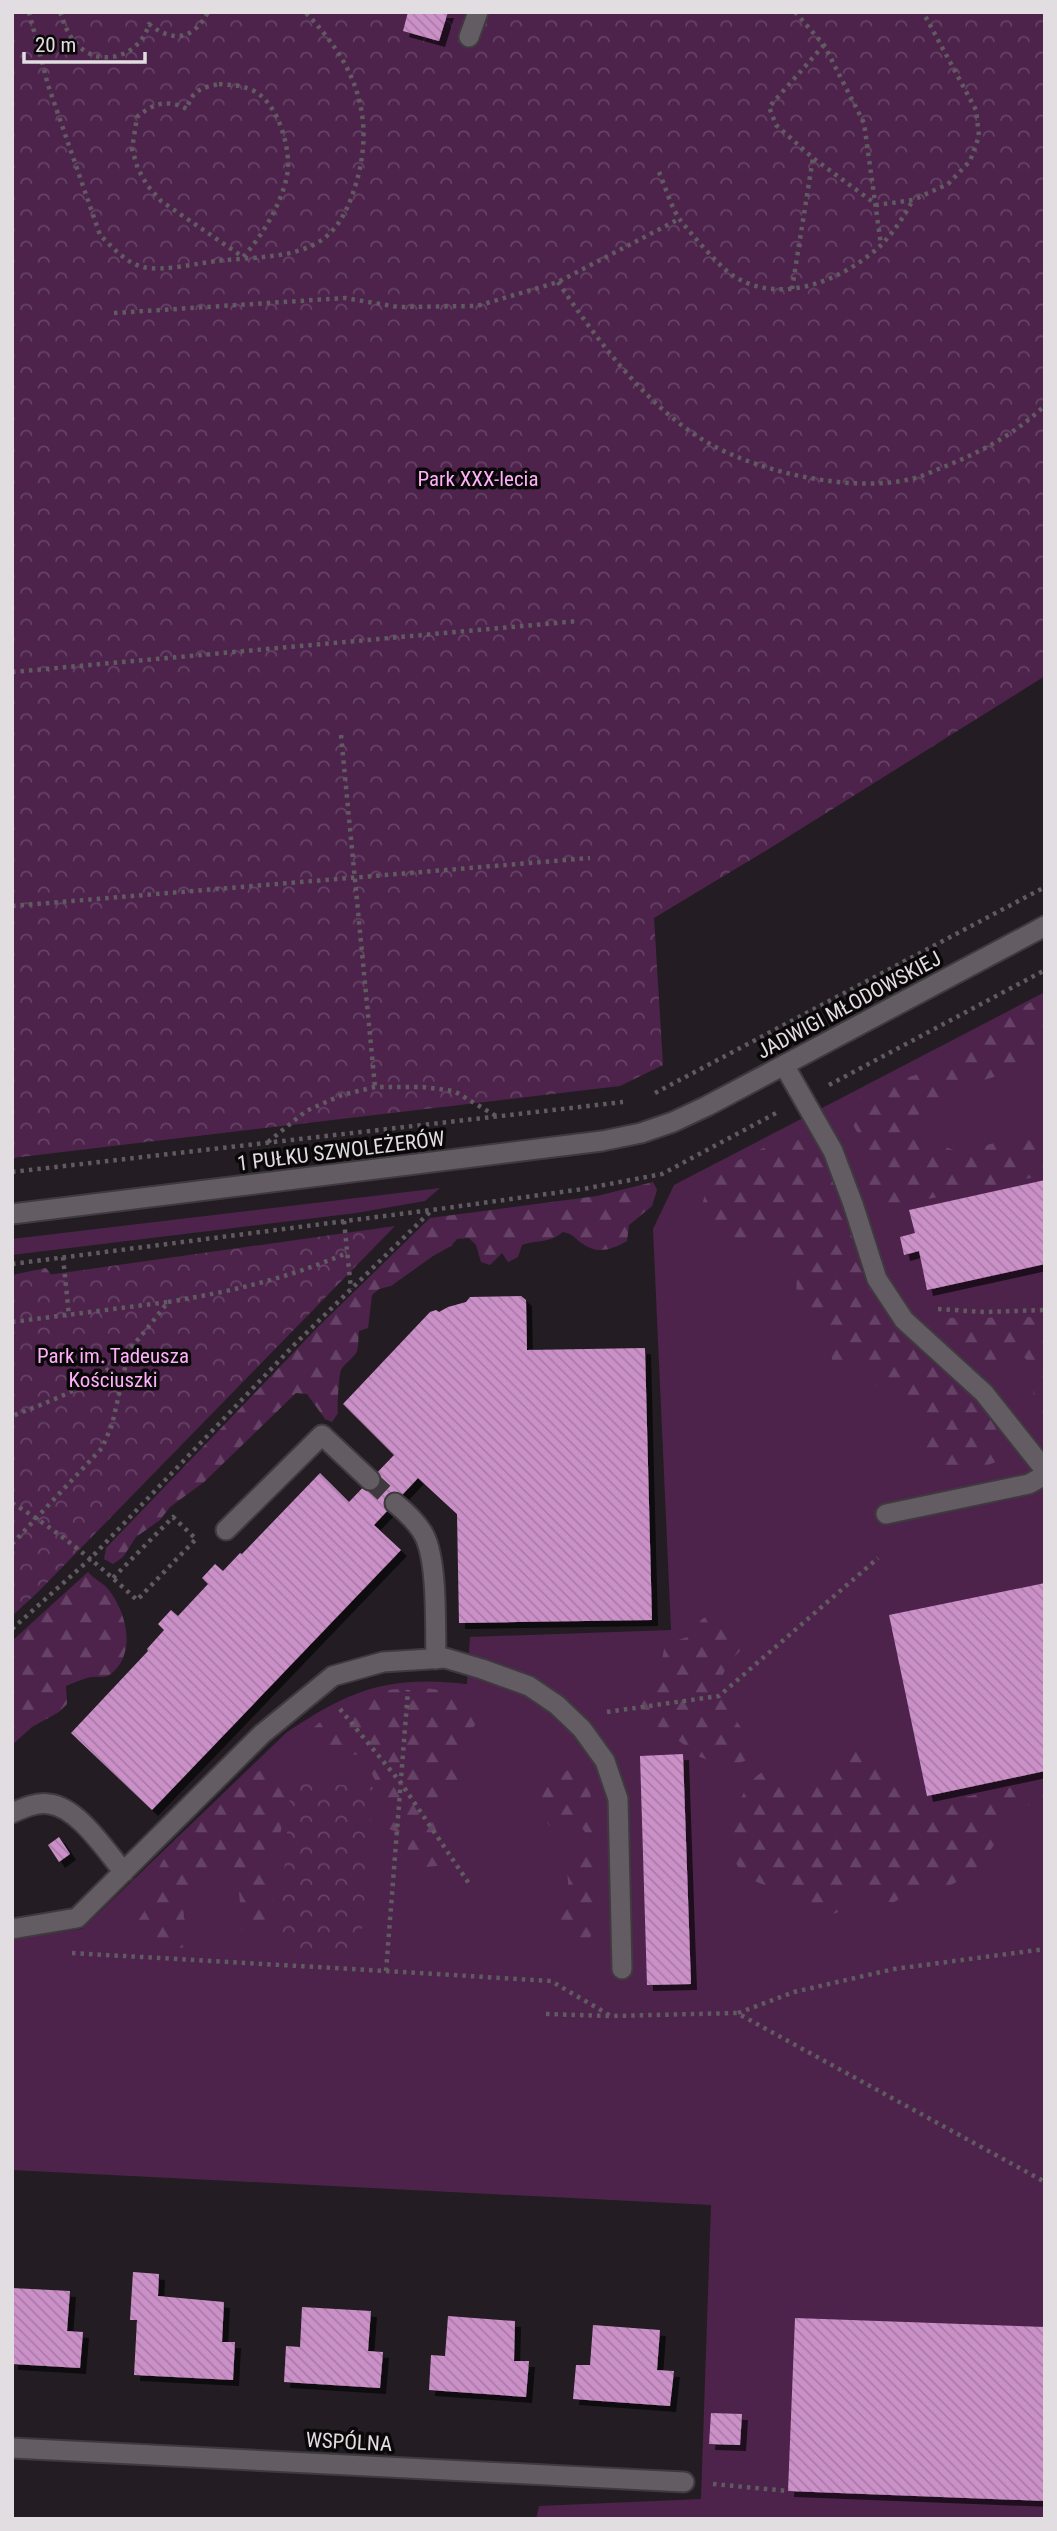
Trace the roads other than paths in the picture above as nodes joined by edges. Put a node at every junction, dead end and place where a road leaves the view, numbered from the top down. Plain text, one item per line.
1 (478, 12) edge
2 (470, 37) dead end
3 (1045, 926) edge
4 (784, 1065) junction
5 (673, 1122) joint
6 (12, 1214) edge
7 (1045, 1472) edge
8 (370, 1480) tunnel mouth
9 (395, 1503) tunnel mouth
10 (886, 1514) dead end
11 (226, 1530) dead end
12 (436, 1659) junction
13 (12, 1813) edge
14 (124, 1872) junction
15 (12, 1929) edge
16 (622, 1969) dead end
17 (12, 2448) edge
18 (684, 2482) road end

1 - 2 street
3 - 4 street, JADWIGI MŁODOWSKIEJ
4 - 5 street, JADWIGI MŁODOWSKIEJ
4 - 7 street
5 - 6 street, 1 PUŁKU SZWOLEŻERÓW
7 - 10 street
8 - 11 street
9 - 12 street
12 - 14 street
12 - 16 street
13 - 14 street
14 - 15 street
17 - 18 street, WSPÓLNA

